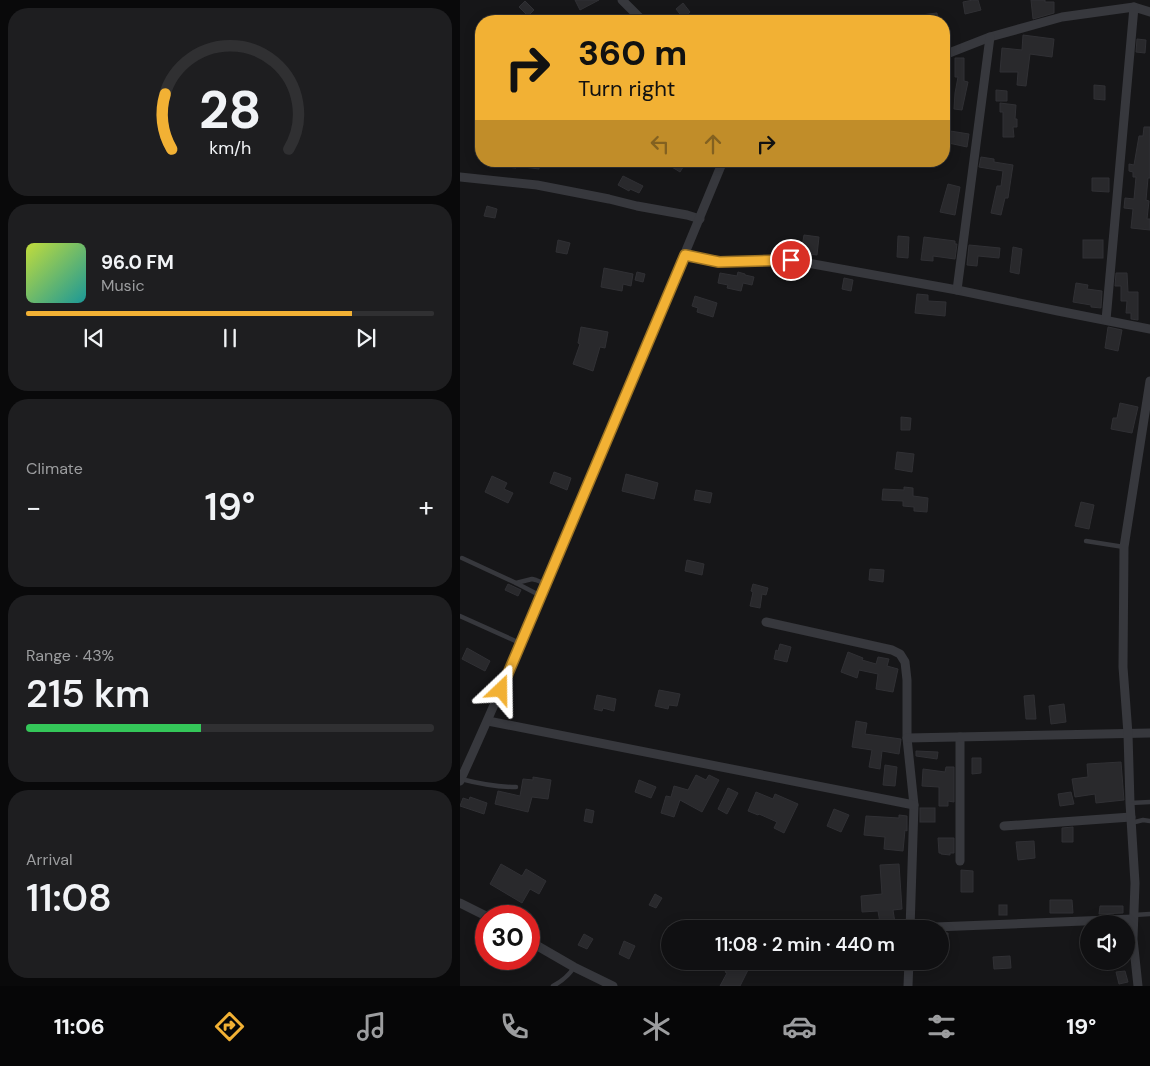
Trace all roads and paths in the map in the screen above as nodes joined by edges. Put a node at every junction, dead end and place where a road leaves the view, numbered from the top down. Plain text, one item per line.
1 (622, 0) edge
2 (1134, 8) junction
3 (1150, 12) edge
4 (637, 15) edge
5 (990, 37) junction
6 (950, 53) edge
7 (720, 167) edge
8 (460, 177) edge
9 (694, 217) junction
10 (685, 255) junction
11 (957, 290) junction
12 (1106, 320) junction
13 (1150, 329) edge
14 (1150, 381) edge
15 (1086, 542) dead end
16 (1124, 547) junction
17 (462, 558) dead end
18 (516, 583) junction
19 (546, 584) junction
20 (542, 596) junction
21 (460, 616) edge
22 (766, 622) dead end
23 (521, 644) junction
24 (488, 721) junction
25 (1150, 733) edge
26 (1128, 734) junction
27 (960, 737) junction
28 (908, 738) junction
29 (460, 780) edge
30 (516, 787) dead end
31 (1150, 802) edge
32 (1130, 803) junction
33 (914, 805) junction
34 (1131, 820) junction
35 (1150, 820) edge
36 (1004, 826) dead end
37 (960, 861) dead end
38 (460, 902) edge
39 (475, 910) edge
40 (1150, 914) edge
41 (1133, 915) edge
42 (1135, 917) edge
43 (910, 920) edge
44 (1080, 920) edge
45 (949, 927) edge
46 (540, 947) edge
47 (1135, 958) edge
48 (574, 967) junction
49 (909, 970) edge
50 (552, 986) edge
51 (613, 986) edge
52 (908, 986) edge
53 (1138, 986) edge

1 - 4 street
2 - 3 street
2 - 5 street
2 - 12 street
5 - 6 street
5 - 11 street
7 - 9 street
8 - 9 street
9 - 10 street
10 - 11 street
10 - 19 street
11 - 12 street
12 - 13 street
14 - 16 street
15 - 16 lane
16 - 26 street
17 - 18 lane
18 - 19 lane
18 - 20 lane
19 - 20 street
20 - 23 street
21 - 23 lane
22 - 28 street
23 - 24 street
24 - 29 street
24 - 33 street
25 - 26 street
26 - 27 street
26 - 32 street
27 - 28 street
27 - 37 street
28 - 33 street
29 - 30 lane
31 - 32 lane
32 - 34 street
33 - 43 street
34 - 35 lane
34 - 36 street
34 - 41 street
38 - 39 street
40 - 42 lane
44 - 45 street
46 - 48 street
47 - 53 street
48 - 50 lane
48 - 51 street
49 - 52 street

